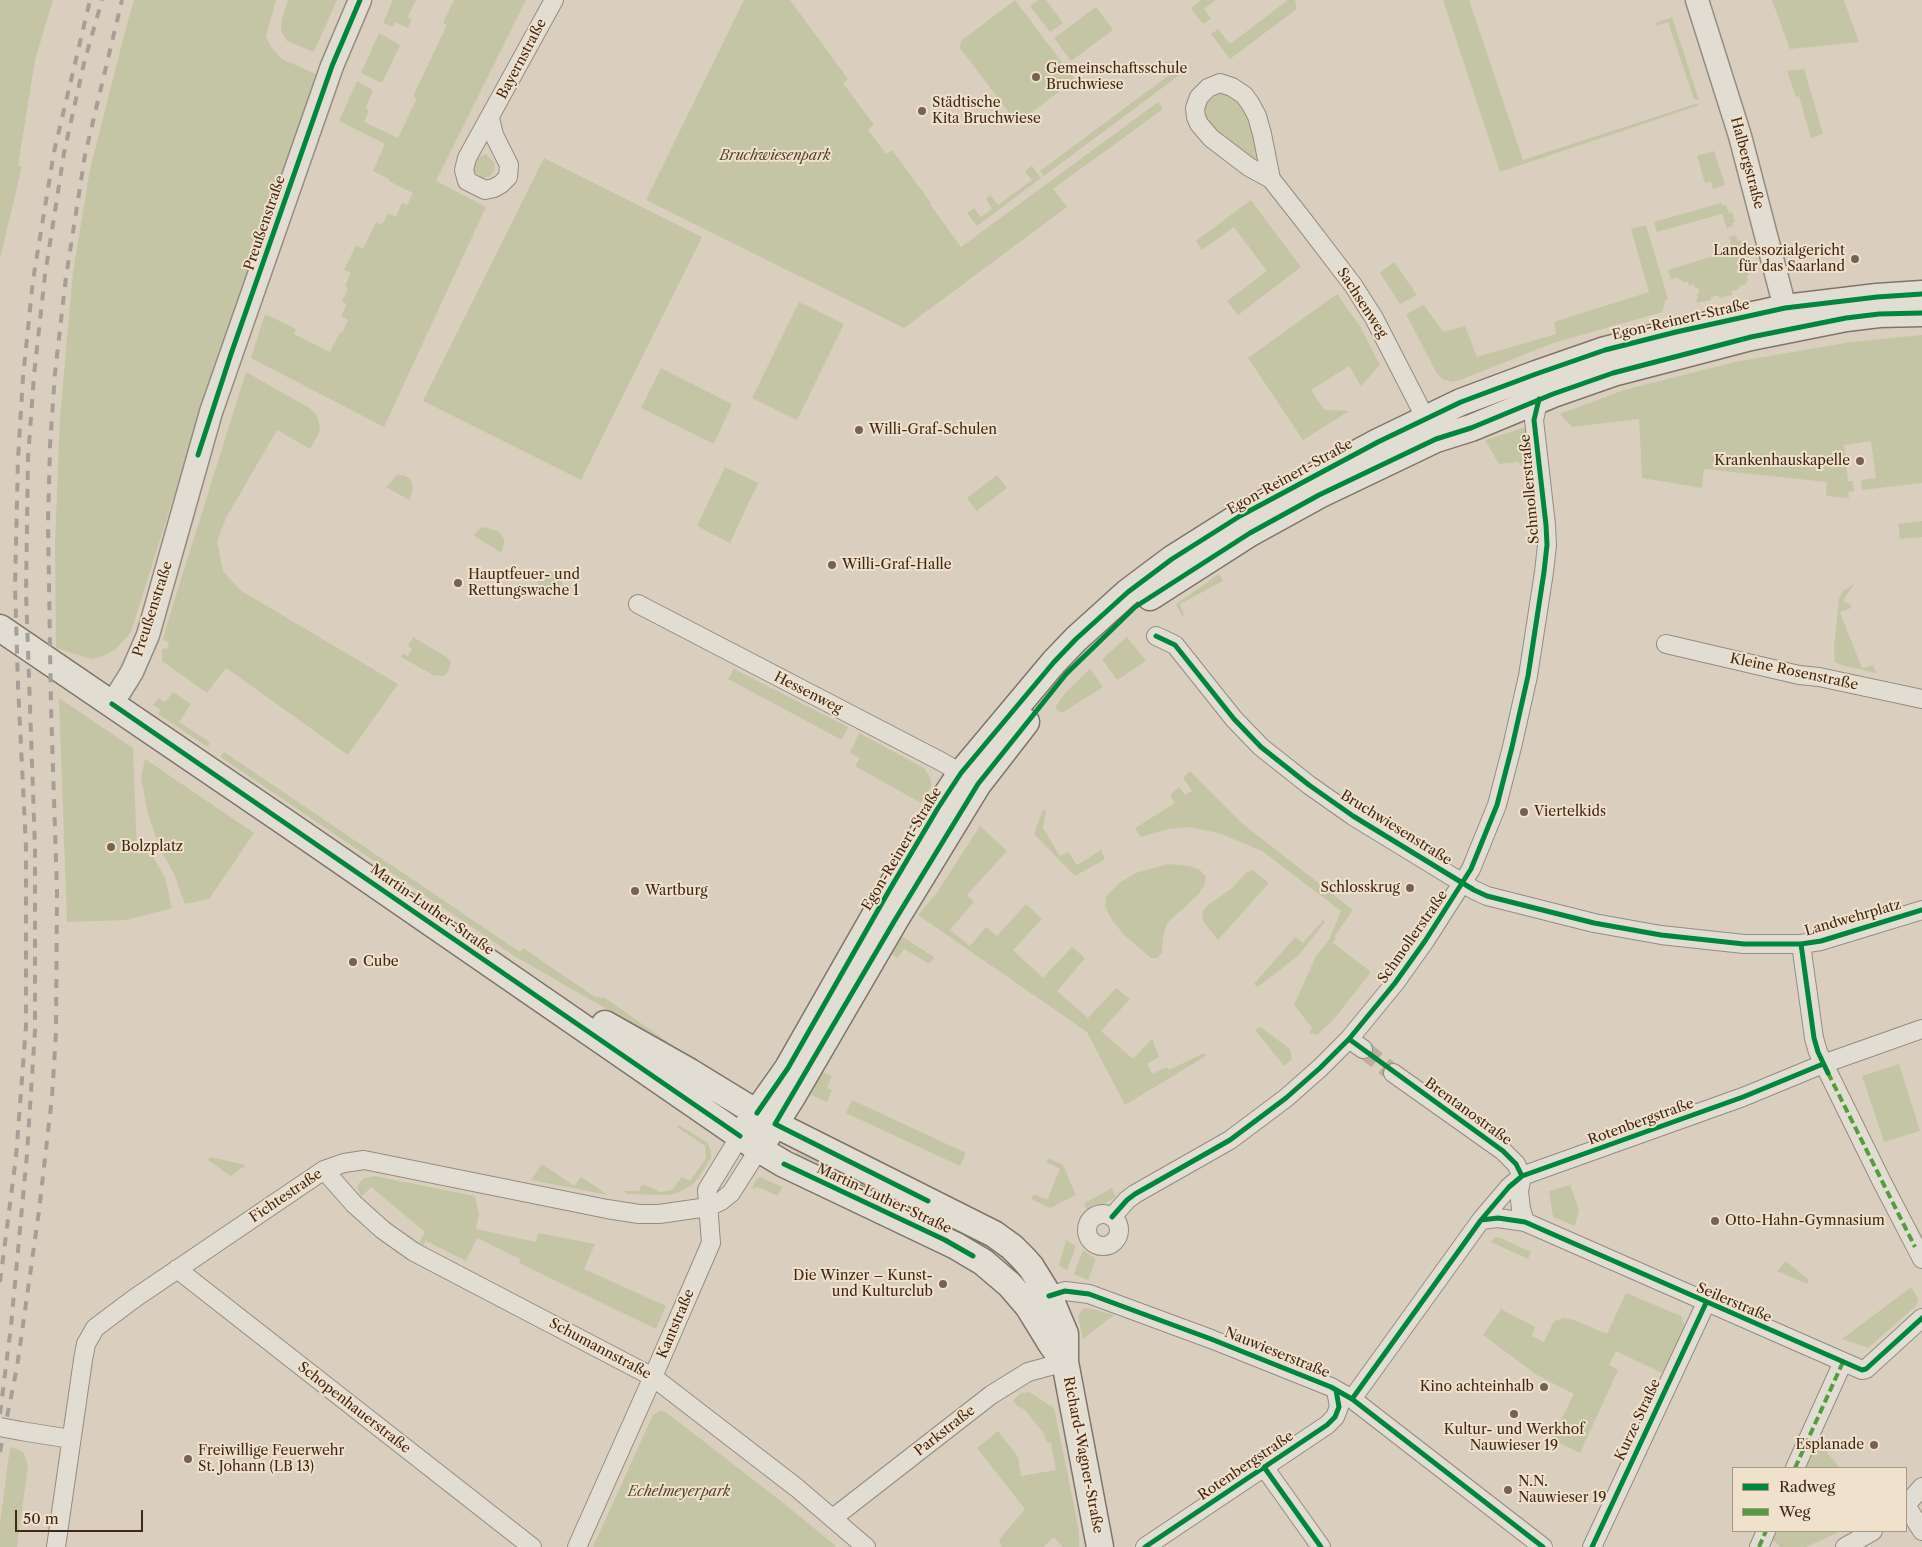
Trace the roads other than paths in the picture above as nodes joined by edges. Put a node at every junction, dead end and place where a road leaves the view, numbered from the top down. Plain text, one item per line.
1 (360, 0) edge
2 (554, 0) edge
3 (1697, 0) edge
4 (490, 118) dead end
5 (1271, 179) junction
6 (1922, 294) edge
7 (1922, 313) edge
8 (1788, 319) junction
9 (1539, 399) junction
10 (1431, 428) junction
11 (638, 604) dead end
12 (0, 628) edge
13 (1156, 636) dead end
14 (1666, 644) dead end
15 (1922, 699) edge
16 (112, 704) junction
17 (969, 778) junction
18 (1463, 882) junction
19 (1922, 910) edge
20 (1801, 944) junction
21 (572, 1020) junction
22 (1922, 1029) edge
23 (1824, 1064) junction
24 (1394, 1073) tunnel mouth
25 (766, 1119) junction
26 (749, 1143) junction
27 (324, 1170) junction
28 (1522, 1176) junction
29 (708, 1207) junction
30 (1112, 1217) dead end
31 (1482, 1220) junction
32 (1525, 1222) junction
33 (1922, 1259) edge
34 (177, 1269) junction
35 (1049, 1296) junction
36 (1706, 1303) junction
37 (1922, 1318) edge
38 (1065, 1362) junction
39 (1842, 1362) junction
40 (653, 1377) junction
41 (1336, 1390) junction
42 (1352, 1399) junction
43 (0, 1427) edge
44 (71, 1439) junction
45 (1264, 1467) junction
46 (1795, 1467) edge
47 (1922, 1487) edge
48 (1907, 1504) edge
49 (1907, 1507) edge
50 (833, 1518) junction
51 (1922, 1531) edge
52 (1766, 1532) edge
53 (1871, 1532) edge
54 (1537, 1545) edge
55 (56, 1547) edge
56 (532, 1547) edge
57 (576, 1547) edge
58 (866, 1547) edge
59 (1100, 1547) edge
60 (1145, 1547) edge
61 (1321, 1547) edge
62 (1592, 1547) edge
63 (1759, 1547) edge
64 (1845, 1547) edge

1 - 16 street, Preußenstraße
2 - 4 street, Bayernstraße
3 - 8 street, Halbergstraße
5 - 5 street, Sachsenweg
5 - 10 street, Sachsenweg
6 - 8 main road, Egon-Reinert-Straße
7 - 8 main road, Egon-Reinert-Straße
8 - 9 main road, Egon-Reinert-Straße
8 - 10 main road, Egon-Reinert-Straße
9 - 10 main road, Egon-Reinert-Straße
9 - 18 street, Schmollerstraße
10 - 17 main road, Egon-Reinert-Straße
10 - 17 main road, Egon-Reinert-Straße
11 - 17 street, Hessenweg
12 - 16 main road, Martin-Luther-Straße
13 - 18 street, Bruchwiesenstraße
14 - 15 street, Kleine Rosenstraße
16 - 21 main road, Martin-Luther-Straße
17 - 25 main road, Egon-Reinert-Straße
17 - 25 main road, Egon-Reinert-Straße
18 - 20 street, Bruchwiesenstraße
18 - 30 street, Schmollerstraße
19 - 20 street, Landwehrplatz
20 - 23 street, Landwehrplatz
21 - 25 main road, Martin-Luther-Straße
21 - 26 main road, Martin-Luther-Straße
22 - 23 street
23 - 28 street, Rotenbergstraße
23 - 33 street, Landwehrplatz
24 - 28 street, Brentanostraße
25 - 26 main road
25 - 35 main road, Martin-Luther-Straße
26 - 29 street
26 - 38 main road, Martin-Luther-Straße
27 - 29 street, Fichtestraße
27 - 34 street, Fichtestraße
27 - 40 street, Schumannstraße
28 - 31 street, Rotenbergstraße
28 - 32 street
29 - 40 street, Kantstraße
31 - 32 street
31 - 42 street, Rotenbergstraße
32 - 36 street, Seilerstraße
34 - 44 street, Fichtestraße
34 - 56 street, Schopenhauerstraße
35 - 38 main road, Martin-Luther-Straße
35 - 41 street, Nauwieserstraße
36 - 39 street, Seilerstraße
36 - 62 street, Kurze Straße
37 - 39 street, Seilerstraße
38 - 50 street, Parkstraße
38 - 59 main road, Richard-Wagner-Straße
39 - 46 street
40 - 50 street, Schumannstraße
40 - 57 street, Kantstraße
41 - 42 street, Nauwieserstraße
41 - 45 street, Rotenbergstraße
42 - 54 street, Nauwieserstraße
43 - 44 street, bridge
44 - 55 street, Fichtestraße
45 - 60 street, Rotenbergstraße
45 - 61 street
47 - 48 street
49 - 51 street
50 - 58 street, Schumannstraße
52 - 63 street
53 - 64 street

